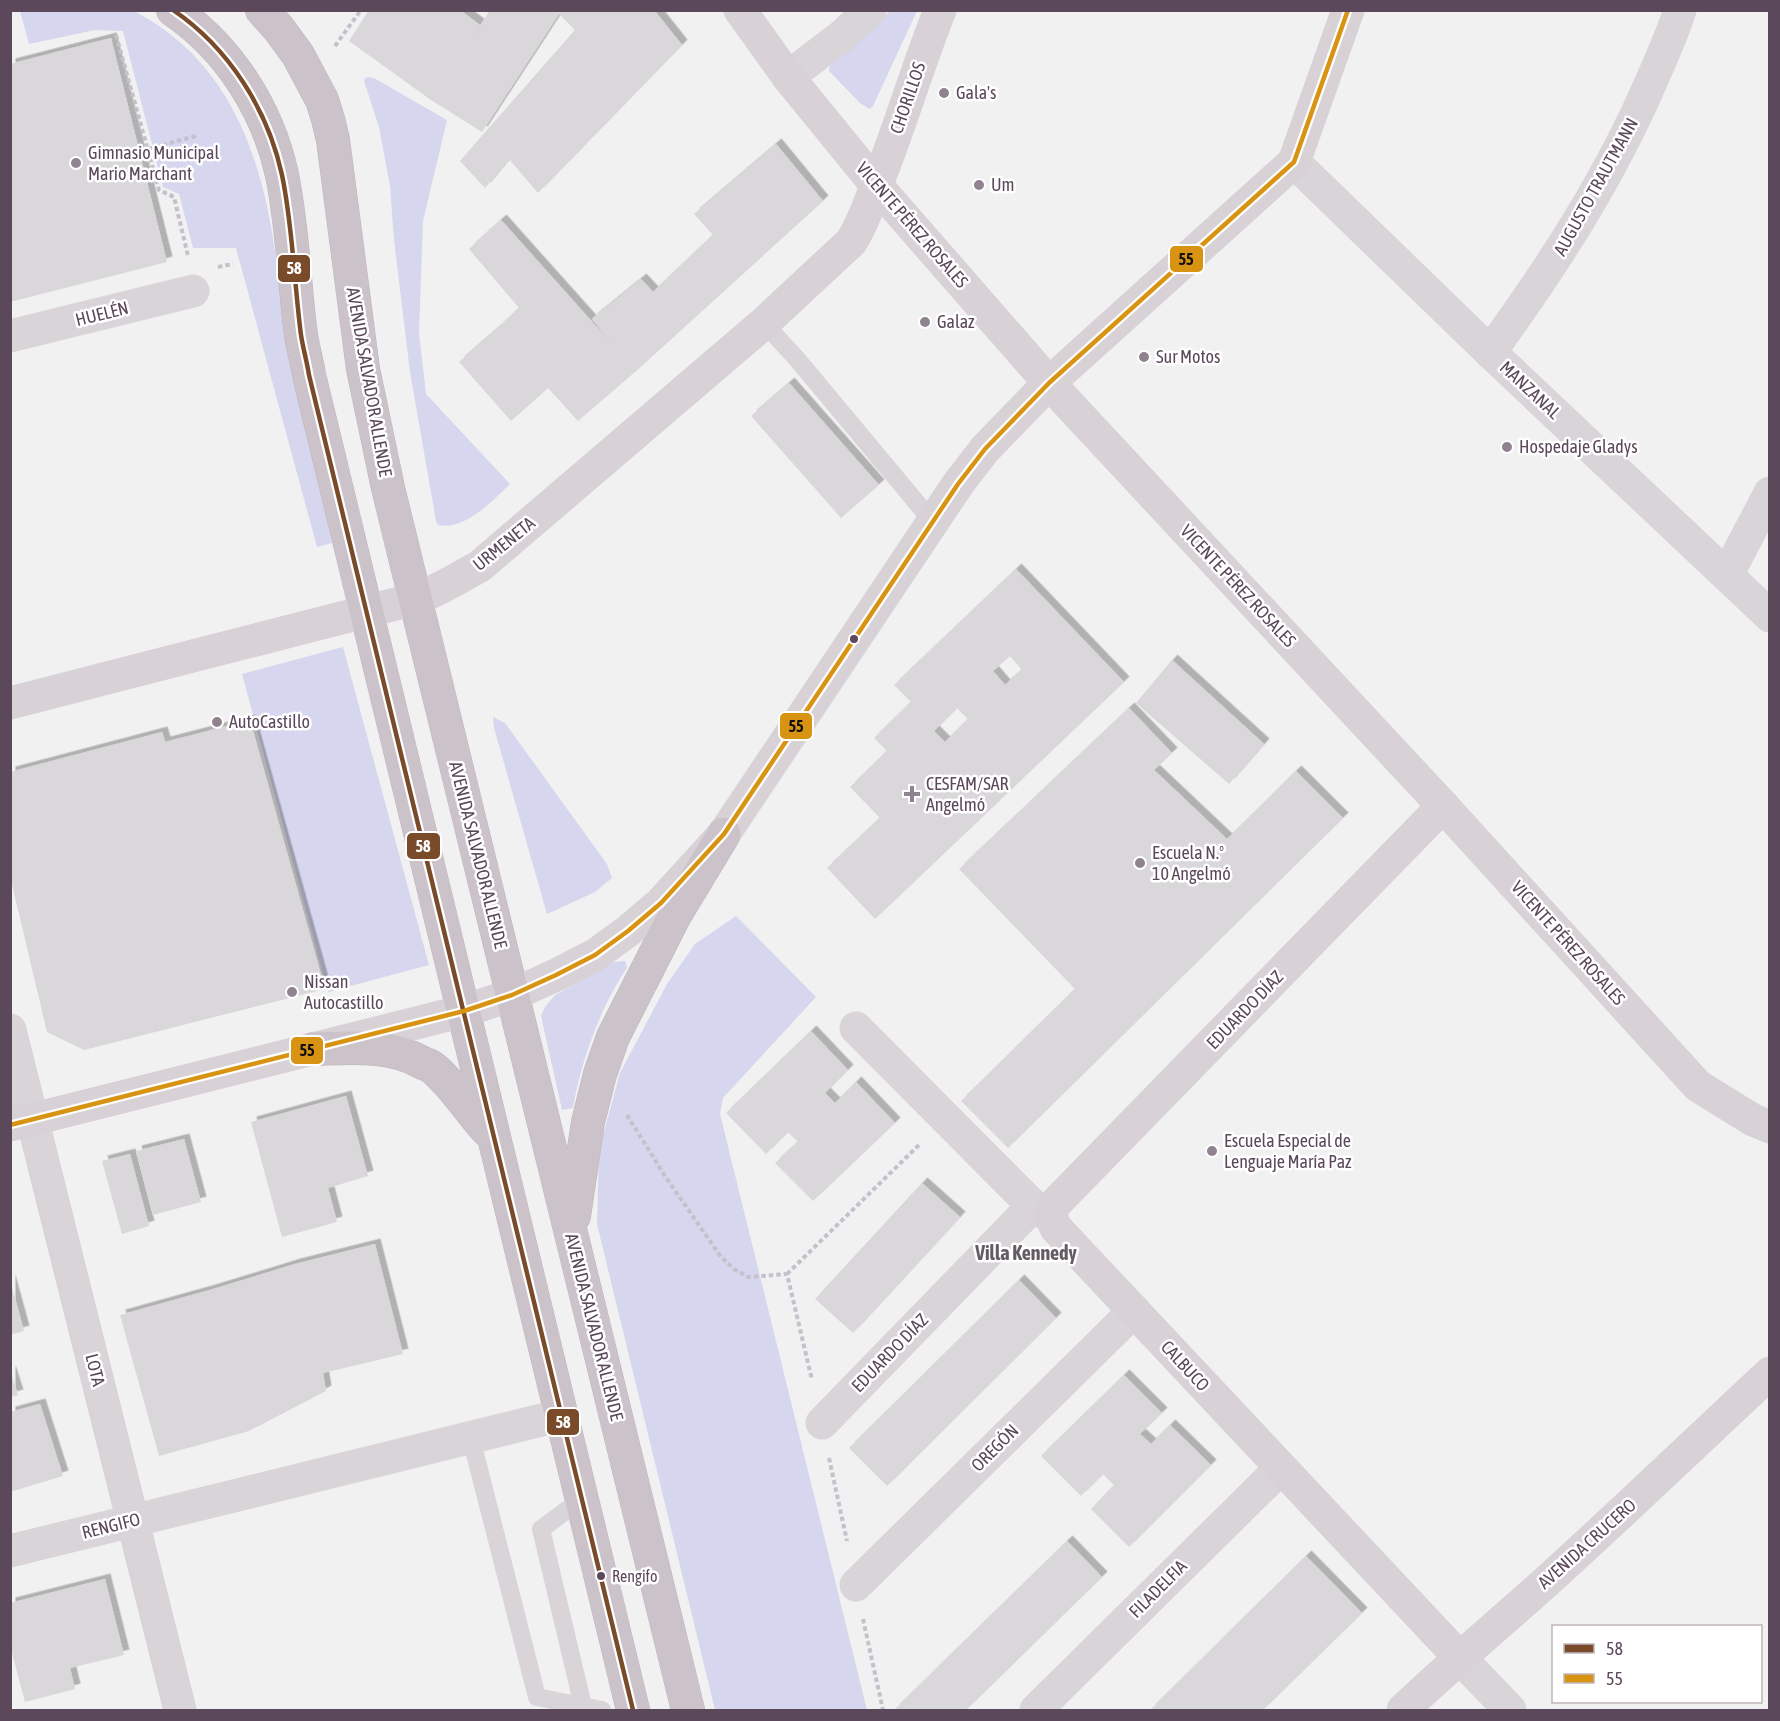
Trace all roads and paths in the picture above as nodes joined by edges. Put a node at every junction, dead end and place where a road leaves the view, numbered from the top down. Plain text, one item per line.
1 (173, 10) edge
2 (262, 10) edge
3 (361, 10) edge
4 (740, 10) edge
5 (870, 10) edge
6 (940, 10) edge
7 (1348, 10) edge
8 (1680, 10) edge
9 (116, 35) dead end
10 (333, 49) dead end
11 (788, 77) junction
12 (196, 136) dead end
13 (148, 149) junction
14 (1294, 162) junction
15 (877, 186) junction
16 (187, 255) dead end
17 (193, 291) dead end
18 (764, 323) junction
19 (10, 336) edge
20 (1490, 352) junction
21 (1049, 383) junction
22 (1770, 494) edge
23 (933, 521) junction
24 (1727, 575) junction
25 (415, 599) junction
26 (366, 611) junction
27 (1770, 616) edge
28 (10, 703) edge
29 (1443, 806) junction
30 (724, 834) junction
31 (512, 995) junction
32 (464, 1011) junction
33 (856, 1028) dead end
34 (10, 1030) edge
35 (313, 1049) junction
36 (626, 1112) dead end
37 (946, 1118) junction
38 (22, 1122) edge
39 (1770, 1128) edge
40 (495, 1138) junction
41 (1042, 1211) junction
42 (572, 1236) junction
43 (787, 1274) junction
44 (1134, 1311) junction
45 (1770, 1373) edge
46 (562, 1415) junction
47 (822, 1423) junction
48 (471, 1438) junction
49 (1281, 1468) junction
50 (582, 1499) junction
51 (133, 1521) junction
52 (10, 1551) edge
53 (856, 1586) junction
54 (1460, 1658) junction
55 (583, 1706) junction
56 (180, 1710) edge
57 (602, 1710) edge
58 (633, 1710) edge
59 (688, 1710) edge
60 (883, 1710) edge
61 (1036, 1710) edge
62 (1403, 1710) edge
63 (1510, 1710) edge

1 - 26 highway
2 - 25 highway, AVENIDA SALVADOR ALLENDE
3 - 10 path
4 - 11 main road, VICENTE PÉREZ ROSALES
5 - 11 street
6 - 15 main road, CHORILLOS
7 - 14 main road
8 - 20 street, AUGUSTO TRAUTMANN
9 - 13 path
11 - 15 main road, VICENTE PÉREZ ROSALES
12 - 13 path
13 - 16 path
14 - 20 street, MANZANAL
14 - 21 main road
15 - 18 main road, URMENETA
15 - 21 main road, VICENTE PÉREZ ROSALES
17 - 19 street, HUELÉN
18 - 23 lane
18 - 25 main road, URMENETA
20 - 24 street, MANZANAL
21 - 23 main road
21 - 29 main road, VICENTE PÉREZ ROSALES
22 - 24 street
23 - 30 main road
24 - 27 street, MANZANAL
25 - 26 main road, URMENETA
25 - 31 highway, AVENIDA SALVADOR ALLENDE
26 - 28 main road, URMENETA
26 - 32 highway
29 - 39 main road, VICENTE PÉREZ ROSALES
29 - 41 main road, EDUARDO DÍAZ
30 - 31 main road
30 - 42 highway
31 - 32 main road
31 - 42 highway, AVENIDA SALVADOR ALLENDE
32 - 35 main road
32 - 40 highway
33 - 37 street, CALBUCO
34 - 38 street, LOTA
35 - 38 main road
35 - 40 highway
36 - 43 path
37 - 41 street, CALBUCO
37 - 43 path
38 - 51 street, LOTA
40 - 46 highway
41 - 44 main road, CALBUCO
41 - 47 street, EDUARDO DÍAZ
42 - 59 highway, AVENIDA SALVADOR ALLENDE
43 - 47 path
44 - 49 main road, CALBUCO
44 - 53 street, OREGÓN
45 - 54 main road, AVENIDA CRUCERO
46 - 48 street, RENGIFO
46 - 50 highway
47 - 53 path
48 - 51 street, RENGIFO
48 - 55 lane
49 - 54 main road, CALBUCO
49 - 61 street, FILADELFIA
50 - 55 lane
50 - 58 highway
51 - 52 street, RENGIFO
51 - 56 street, LOTA
53 - 60 path
54 - 62 main road, AVENIDA CRUCERO
54 - 63 street, CALBUCO
55 - 57 lane

